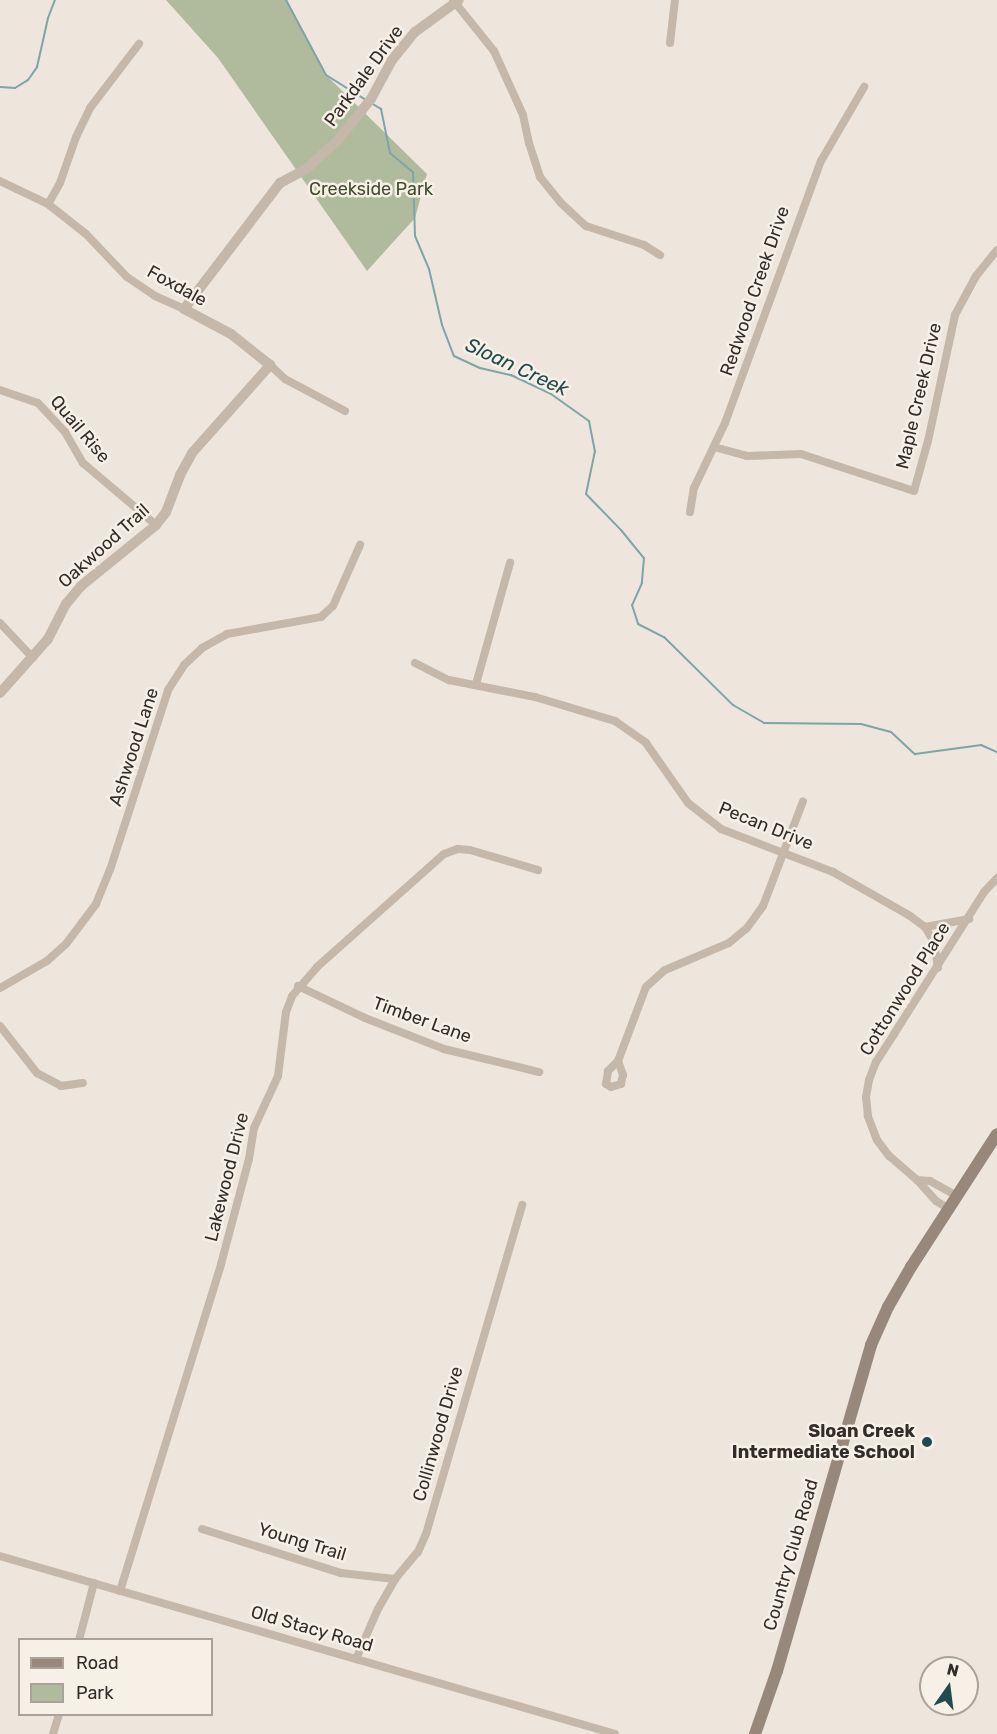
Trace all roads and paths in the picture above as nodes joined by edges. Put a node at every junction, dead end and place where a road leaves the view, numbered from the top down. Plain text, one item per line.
1 (675, 0) edge
2 (456, 1) edge
3 (670, 43) dead end
4 (139, 44) dead end
5 (864, 87) dead end
6 (0, 181) edge
7 (48, 204) junction
8 (997, 250) edge
9 (660, 255) dead end
10 (184, 309) junction
11 (270, 365) junction
12 (0, 390) edge
13 (345, 411) dead end
14 (714, 447) junction
15 (690, 512) dead end
16 (156, 525) junction
17 (360, 545) dead end
18 (510, 563) dead end
19 (0, 623) edge
20 (33, 658) junction
21 (415, 663) dead end
22 (476, 684) junction
23 (0, 693) edge
24 (803, 801) dead end
25 (784, 853) junction
26 (538, 870) dead end
27 (997, 878) edge
28 (969, 919) junction
29 (925, 927) junction
30 (938, 968) junction
31 (298, 986) junction
32 (0, 988) edge
33 (0, 1026) edge
34 (618, 1061) dead end
35 (539, 1072) dead end
36 (83, 1083) dead end
37 (996, 1139) edge
38 (917, 1180) junction
39 (957, 1196) junction
40 (522, 1205) dead end
41 (949, 1209) junction
42 (202, 1529) dead end
43 (0, 1556) edge
44 (395, 1580) junction
45 (94, 1583) junction
46 (120, 1591) junction
47 (80, 1638) edge
48 (356, 1659) junction
49 (58, 1716) edge
50 (53, 1734) edge
51 (615, 1734) edge
52 (755, 1734) edge

1 - 3 street
2 - 9 street
2 - 10 street, Parkdale Drive
4 - 7 street
5 - 14 street, Redwood Creek Drive
6 - 7 street, Foxdale
7 - 10 street, Foxdale
8 - 14 street, Maple Creek Drive
10 - 11 street, Foxdale
11 - 13 street, Foxdale
11 - 16 street, Oakwood Trail
12 - 16 street, Quail Rise
14 - 15 street, Redwood Creek Drive
16 - 20 street, Oakwood Trail
17 - 32 street, Ashwood Lane
18 - 22 street
19 - 20 street
20 - 23 street, Oakwood Trail
21 - 22 street, Pecan Drive
22 - 25 street, Pecan Drive
24 - 25 street
25 - 29 street, Pecan Drive
25 - 34 street
26 - 31 street, Lakewood Drive
27 - 28 street, Cottonwood Place
28 - 29 street
28 - 30 street, Cottonwood Place
29 - 30 street
30 - 38 street, Cottonwood Place
31 - 35 street, Timber Lane
31 - 46 street, Lakewood Drive
33 - 36 street
37 - 39 main road, Country Club Road
38 - 39 street, Cottonwood Place
38 - 41 street, Cottonwood Place
39 - 41 main road, Country Club Road
40 - 44 street, Collinwood Drive
41 - 52 main road, Country Club Road
42 - 44 street, Young Trail
43 - 45 street, Old Stacy Road
44 - 48 street, Collinwood Drive
45 - 46 street, Old Stacy Road
45 - 47 street
46 - 48 street, Old Stacy Road
48 - 51 street, Old Stacy Road
49 - 50 street

